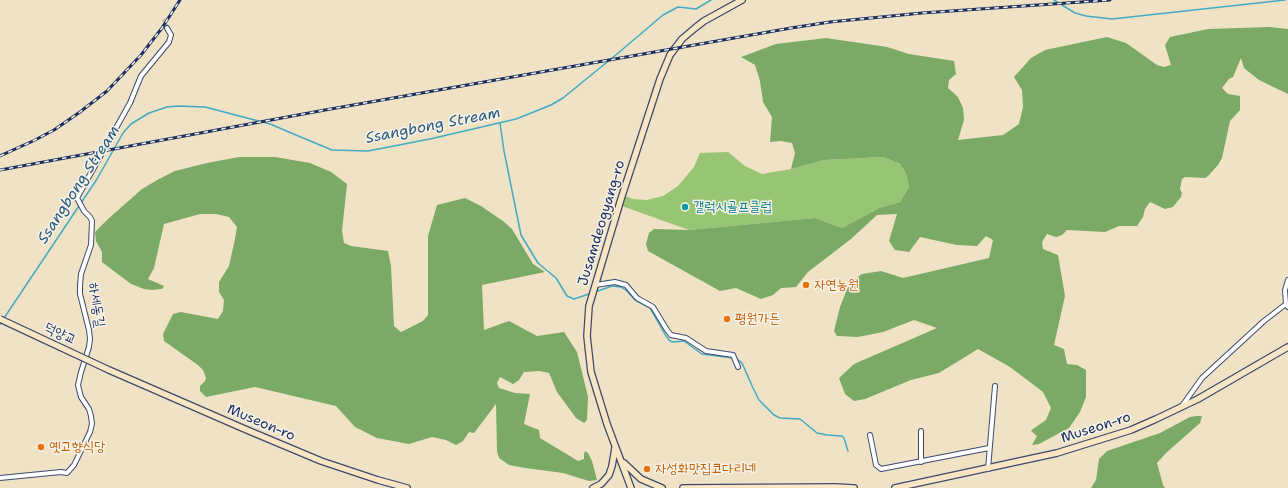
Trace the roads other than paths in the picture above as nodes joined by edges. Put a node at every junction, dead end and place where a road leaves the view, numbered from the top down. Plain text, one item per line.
1 (742, 0) edge
2 (167, 28) tunnel mouth
3 (1288, 280) edge
4 (594, 286) junction
5 (1287, 305) edge
6 (0, 320) edge
7 (1288, 347) edge
8 (738, 367) dead end
9 (110, 370) joint
10 (995, 386) dead end
11 (1182, 406) junction
12 (920, 431) dead end
13 (870, 435) dead end
14 (615, 448) junction
15 (990, 448) junction
16 (621, 460) junction
17 (920, 462) junction
18 (988, 469) junction
19 (0, 478) edge
20 (407, 488) edge
21 (593, 488) edge
22 (630, 488) edge
23 (637, 488) edge
24 (662, 488) edge
25 (683, 488) edge
26 (854, 488) edge
27 (895, 488) edge

1 - 4 street, Jusamdeogyang-ro
2 - 19 street, 하세동길
3 - 5 street
4 - 8 street
4 - 14 street, Jusamdeogyang-ro
5 - 11 street
6 - 9 street, 덕양교, bridge
7 - 11 street, Museon-ro
9 - 20 street, Museon-ro
10 - 15 street
11 - 18 street, Museon-ro
12 - 17 street
13 - 17 street
14 - 16 street, Jusamdeogyang-ro
14 - 21 street
15 - 17 street
15 - 18 street
16 - 22 street, Jusamdeogyang-ro
16 - 24 street
18 - 27 street, Museon-ro
22 - 23 street
25 - 26 street

